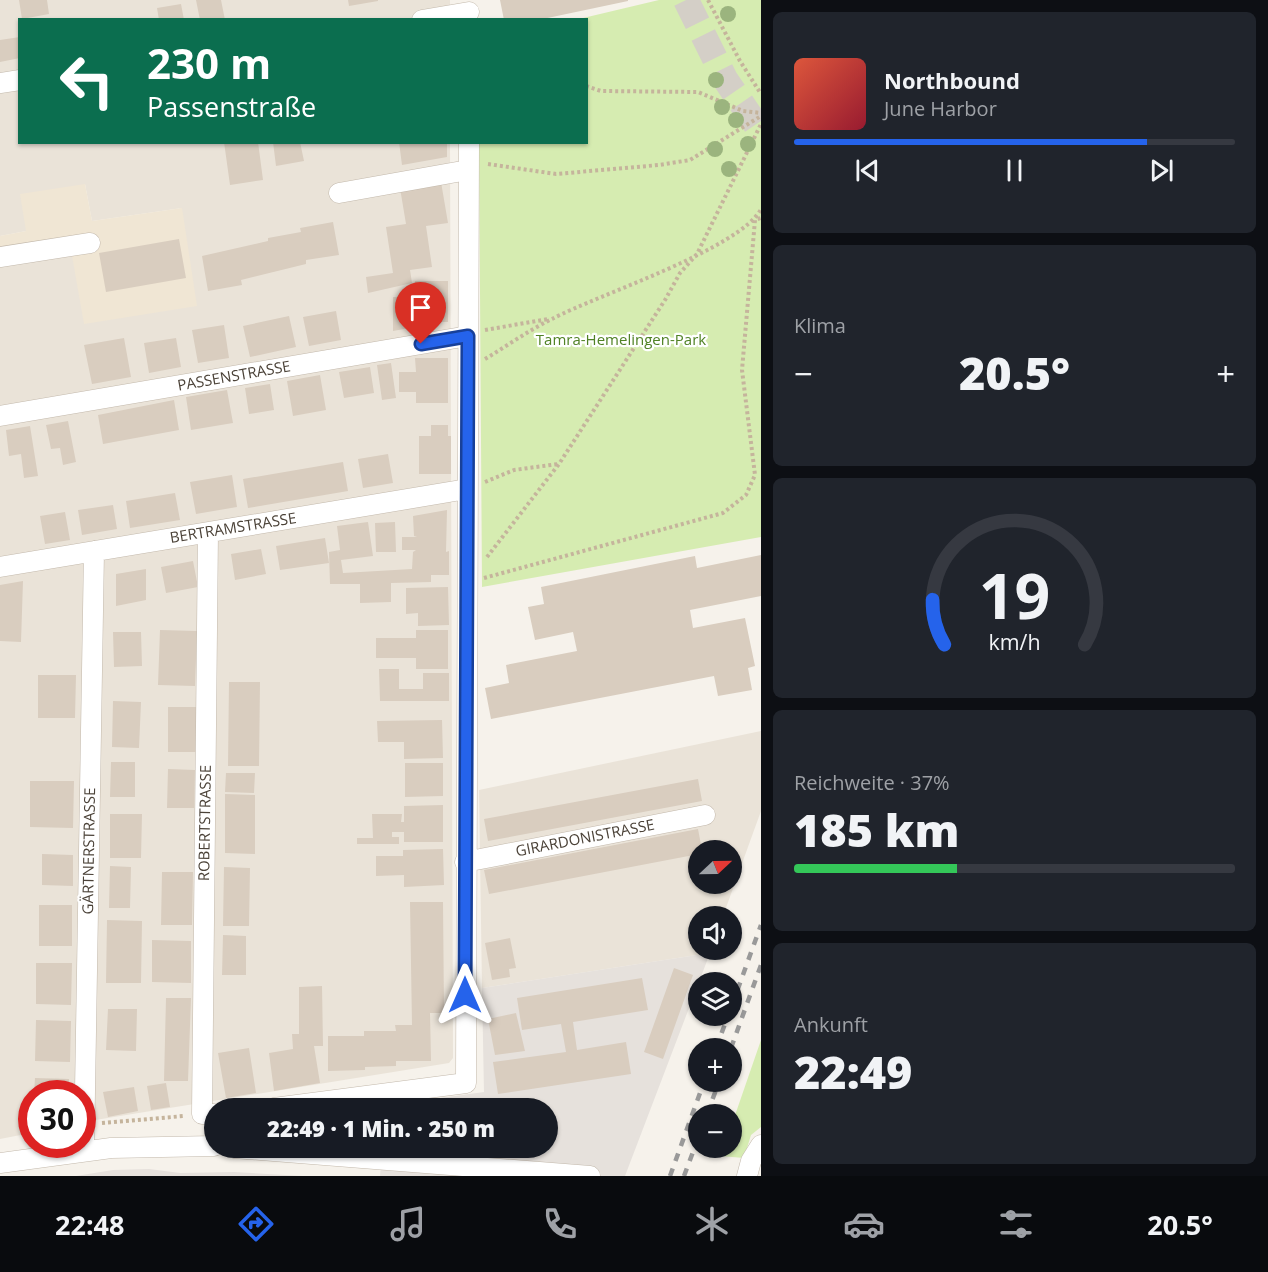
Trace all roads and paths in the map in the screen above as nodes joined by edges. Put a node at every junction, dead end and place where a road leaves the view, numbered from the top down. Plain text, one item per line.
1 (708, 0) edge
2 (469, 11) edge
3 (432, 18) edge
4 (18, 80) edge
5 (0, 83) edge
6 (588, 87) edge
7 (761, 94) edge
8 (761, 114) edge
9 (761, 124) edge
10 (469, 158) edge
11 (339, 193) dead end
12 (761, 209) edge
13 (761, 218) edge
14 (755, 220) junction
15 (90, 243) dead end
16 (697, 254) junction
17 (0, 257) edge
18 (552, 318) junction
19 (468, 336) junction
20 (468, 370) junction
21 (0, 416) edge
22 (559, 464) junction
23 (467, 489) junction
24 (208, 532) junction
25 (94, 551) junction
26 (0, 567) edge
27 (466, 583) junction
28 (705, 815) dead end
29 (465, 862) junction
30 (86, 1080) edge
31 (208, 1098) edge
32 (351, 1098) edge
33 (204, 1114) edge
34 (96, 1125) edge
35 (761, 1145) edge
36 (204, 1146) edge
37 (96, 1150) edge
38 (35, 1158) edge
39 (347, 1158) edge
40 (0, 1163) edge
41 (590, 1176) edge
42 (747, 1176) edge

1 - 7 path
2 - 3 street
4 - 5 street
6 - 8 path
8 - 10 path
9 - 16 path
10 - 11 street
10 - 19 street
12 - 14 path
13 - 14 path
14 - 16 path
14 - 27 path
15 - 17 street
16 - 18 path
16 - 22 path
18 - 19 path
18 - 20 path
19 - 20 street
19 - 21 street, PASSENSTRASSE
20 - 23 street
22 - 23 path
22 - 27 path
23 - 24 street, BERTRAMSTRASSE
23 - 27 street
24 - 25 street, BERTRAMSTRASSE
24 - 31 street, ROBERTSTRASSE
25 - 26 street, BERTRAMSTRASSE
25 - 30 street, GÄRTNERSTRASSE
27 - 29 street
28 - 29 street, GIRARDONISTRASSE
29 - 32 street
33 - 34 path
35 - 42 street
36 - 37 street
38 - 40 street
39 - 41 street

